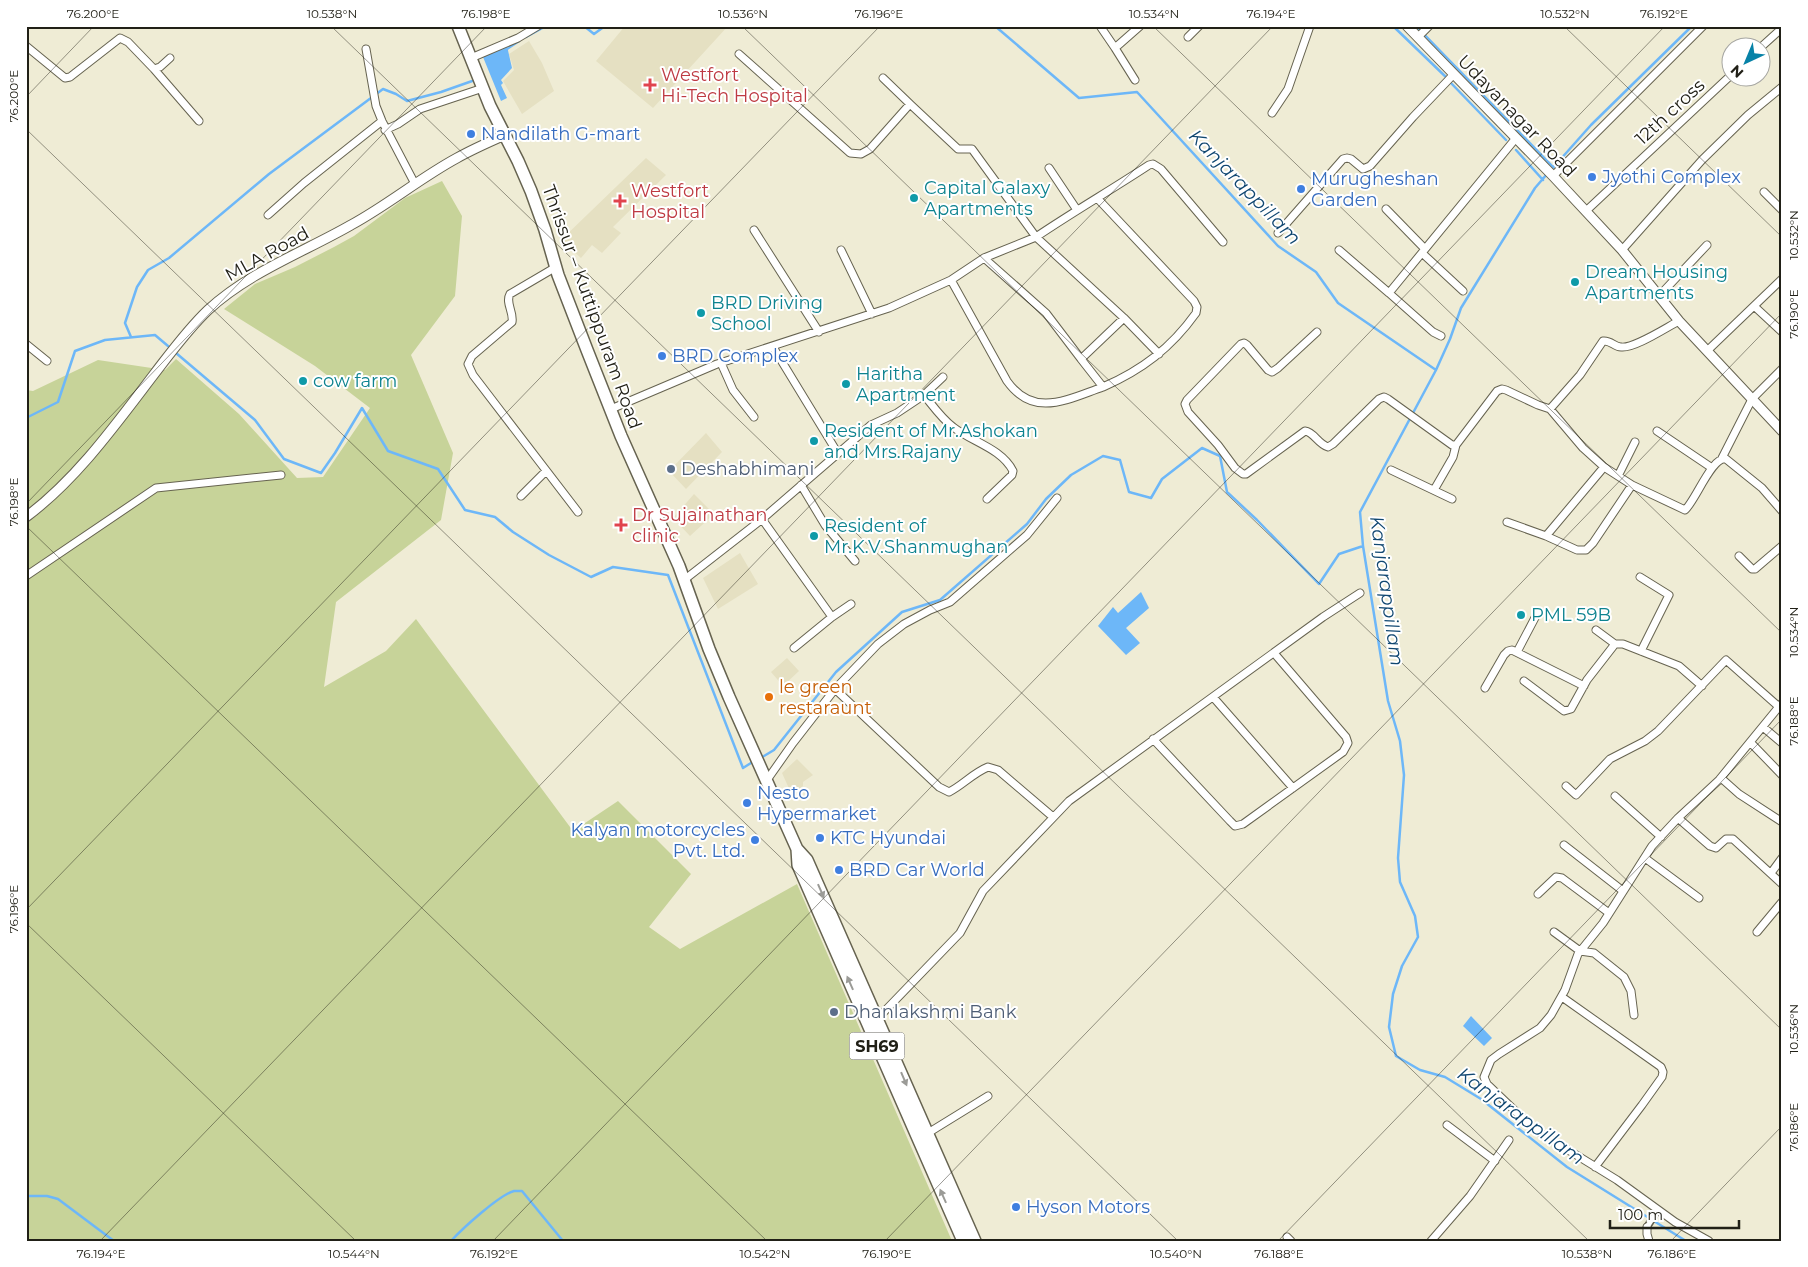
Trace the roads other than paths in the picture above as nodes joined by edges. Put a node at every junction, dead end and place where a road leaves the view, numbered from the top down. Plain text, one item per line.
1 (458, 26) edge
2 (538, 26) edge
3 (1100, 26) edge
4 (1140, 26) edge
5 (1198, 26) edge
6 (1310, 26) edge
7 (1407, 26) edge
8 (1703, 26) edge
9 (1781, 29) edge
10 (1424, 32) edge
11 (1188, 37) dead end
12 (1770, 39) edge
13 (26, 46) edge
14 (1115, 48) junction
15 (366, 49) dead end
16 (739, 54) dead end
17 (170, 58) dead end
18 (471, 58) junction
19 (154, 69) junction
20 (1454, 74) junction
21 (883, 78) dead end
22 (1135, 80) dead end
23 (480, 82) junction
24 (1720, 85) edge
25 (1782, 87) edge
26 (910, 104) junction
27 (1272, 113) dead end
28 (199, 121) dead end
29 (382, 121) junction
30 (385, 130) junction
31 (505, 135) junction
32 (1516, 138) junction
33 (1049, 168) dead end
34 (1550, 173) junction
35 (415, 184) junction
36 (1764, 192) dead end
37 (1098, 198) junction
38 (1386, 209) dead end
39 (1077, 210) junction
40 (1782, 210) edge
41 (1586, 211) junction
42 (268, 215) dead end
43 (754, 230) dead end
44 (1278, 233) dead end
45 (1036, 237) junction
46 (1223, 242) dead end
47 (1708, 245) dead end
48 (841, 250) dead end
49 (1339, 250) dead end
50 (1622, 250) junction
51 (1424, 251) junction
52 (984, 258) junction
53 (556, 267) junction
54 (1782, 279) edge
55 (951, 280) junction
56 (1463, 290) dead end
57 (1389, 293) junction
58 (1659, 296) junction
59 (1754, 306) junction
60 (872, 314) junction
61 (1124, 318) junction
62 (1679, 320) junction
63 (819, 332) junction
64 (1317, 332) dead end
65 (1782, 332) edge
66 (1441, 336) dead end
67 (26, 344) edge
68 (772, 347) junction
69 (1707, 351) junction
70 (1159, 354) junction
71 (1081, 359) junction
72 (47, 361) dead end
73 (720, 363) junction
74 (1782, 369) edge
75 (943, 378) dead end
76 (1104, 387) junction
77 (924, 395) junction
78 (1752, 398) junction
79 (610, 409) junction
80 (1550, 409) junction
81 (754, 417) dead end
82 (1782, 431) edge
83 (1657, 432) dead end
84 (1635, 442) dead end
85 (1456, 445) junction
86 (837, 452) junction
87 (1722, 458) junction
88 (1604, 467) junction
89 (1712, 468) junction
90 (1391, 470) dead end
91 (546, 471) junction
92 (281, 476) dead end
93 (1618, 476) junction
94 (801, 485) junction
95 (1632, 485) junction
96 (1434, 490) junction
97 (521, 496) dead end
98 (1057, 498) dead end
99 (987, 499) dead end
100 (1452, 499) dead end
101 (1782, 511) edge
102 (578, 512) dead end
103 (26, 518) edge
104 (762, 519) junction
105 (1507, 522) dead end
106 (1546, 536) junction
107 (1782, 546) edge
108 (1740, 556) dead end
109 (855, 561) dead end
110 (26, 576) edge
111 (1640, 577) dead end
112 (684, 580) junction
113 (1360, 592) dead end
114 (851, 604) dead end
115 (1538, 612) dead end
116 (832, 617) junction
117 (1596, 630) dead end
118 (1615, 644) junction
119 (794, 648) dead end
120 (1641, 651) junction
121 (1517, 652) junction
122 (1274, 653) junction
123 (1524, 681) dead end
124 (1584, 686) junction
125 (1702, 686) junction
126 (1485, 688) dead end
127 (835, 689) junction
128 (1213, 697) junction
129 (1780, 705) edge
130 (1763, 727) junction
131 (1153, 739) junction
132 (1751, 743) junction
133 (1782, 743) edge
134 (1782, 775) edge
135 (1721, 778) junction
136 (767, 780) junction
137 (1566, 786) dead end
138 (1293, 788) junction
139 (1615, 796) dead end
140 (1053, 817) junction
141 (1678, 818) junction
142 (1782, 822) edge
143 (1661, 837) junction
144 (1564, 845) dead end
145 (797, 849) junction
146 (1644, 858) junction
147 (1782, 858) edge
148 (1771, 873) junction
149 (1782, 884) edge
150 (1623, 891) junction
151 (1538, 894) dead end
152 (1699, 898) dead end
153 (1782, 902) edge
154 (1609, 912) junction
155 (1554, 932) dead end
156 (1757, 932) dead end
157 (1580, 952) junction
158 (1562, 997) junction
159 (1634, 1015) dead end
160 (878, 1018) junction
161 (988, 1096) dead end
162 (1447, 1125) dead end
163 (928, 1133) junction
164 (1509, 1140) dead end
165 (1494, 1161) junction
166 (1595, 1167) junction
167 (1657, 1211) junction
168 (1647, 1226) joint
169 (963, 1241) edge
170 (975, 1241) edge
171 (1431, 1241) edge
172 (1649, 1241) edge
173 (1709, 1241) edge

1 - 18 main road, Thrissur – Kuttippuram Road / SH69
2 - 18 street
3 - 14 street
4 - 14 street
5 - 11 street
6 - 27 street
7 - 10 street, Udayanagar Road
8 - 34 street
9 - 12 street
10 - 20 street, Udayanagar Road
13 - 19 street
14 - 22 street
15 - 29 street
16 - 26 street
17 - 19 street
18 - 23 main road, Thrissur – Kuttippuram Road / SH69
19 - 28 street
20 - 32 street, Udayanagar Road
20 - 44 street
21 - 26 street
23 - 30 street
23 - 31 main road, Thrissur – Kuttippuram Road / SH69
24 - 41 street, 12th cross
25 - 50 street
26 - 45 street
29 - 30 street
29 - 42 street
30 - 35 street
31 - 35 street, MLA Road
31 - 53 main road, Thrissur – Kuttippuram Road / SH69
32 - 34 street, Udayanagar Road
32 - 51 street
33 - 39 street
34 - 41 street, Udayanagar Road
35 - 103 street, MLA Road
36 - 40 street
37 - 39 street
37 - 46 street
37 - 70 street
38 - 51 street
39 - 45 street
41 - 50 street, Udayanagar Road
43 - 63 street
45 - 52 street
45 - 61 street
47 - 58 street
48 - 60 street
49 - 57 street
50 - 58 street, Udayanagar Road
51 - 56 street
51 - 57 street
52 - 55 street
52 - 71 street
53 - 79 main road, Thrissur – Kuttippuram Road / SH69
53 - 91 street
54 - 59 street
55 - 60 street
55 - 76 street
57 - 66 street
58 - 62 street, Udayanagar Road
59 - 65 street
59 - 69 street
60 - 63 street
61 - 70 street
61 - 71 street
62 - 69 street, Udayanagar Road
62 - 80 street
63 - 68 street
64 - 85 street
67 - 72 street
68 - 73 street
68 - 86 street
69 - 78 street, Udayanagar Road
70 - 76 street
71 - 76 street
73 - 79 street
73 - 81 street
74 - 78 street
75 - 77 street
77 - 86 street
77 - 99 street
78 - 82 street, Udayanagar Road
78 - 87 street
79 - 112 main road, Thrissur – Kuttippuram Road / SH69
80 - 85 street
80 - 88 street
83 - 89 street
84 - 93 street
85 - 96 street
86 - 94 street
87 - 89 street
87 - 101 street
88 - 93 street
88 - 106 street
89 - 95 street
90 - 96 street
91 - 97 street
91 - 102 street
92 - 110 street
93 - 95 street
94 - 104 street
94 - 109 street
95 - 106 street
96 - 100 street
98 - 127 street
104 - 112 street
104 - 116 street
105 - 106 street
107 - 108 street
111 - 120 street
112 - 136 main road, Thrissur – Kuttippuram Road / SH69
113 - 122 street
114 - 116 street
115 - 121 street
116 - 119 street
117 - 118 street
118 - 120 street
118 - 124 street
120 - 125 street
121 - 124 street
121 - 126 street
122 - 128 street
122 - 138 street
123 - 124 street
125 - 129 street
125 - 137 street
127 - 136 street
127 - 140 street
128 - 131 street
128 - 138 street
129 - 130 street
130 - 132 street
130 - 133 street
131 - 138 street
131 - 140 street
132 - 134 street
132 - 135 street
135 - 141 street
135 - 142 street
136 - 145 main road, Thrissur – Kuttippuram Road / SH69
139 - 143 street
140 - 160 street
141 - 143 street
141 - 148 street
143 - 146 street
144 - 150 street
145 -> 160 main road, Thrissur – Kuttippuram Road
169 -> 145 main road, Thrissur – Kuttippuram Road / SH69
146 - 150 street
146 - 152 street
147 - 148 street
148 - 149 street
150 - 154 street
151 - 154 street
153 - 156 street
154 - 157 street
155 - 157 street
157 - 158 street
157 - 159 street
158 - 166 street
158 - 166 street
160 -> 163 main road, Thrissur – Kuttippuram Road
161 - 163 street
162 - 165 street
163 - 170 main road, Thrissur – Kuttippuram Road
164 - 165 street
165 - 171 street
166 - 167 street
167 - 168 street
167 - 173 street
168 - 172 street

